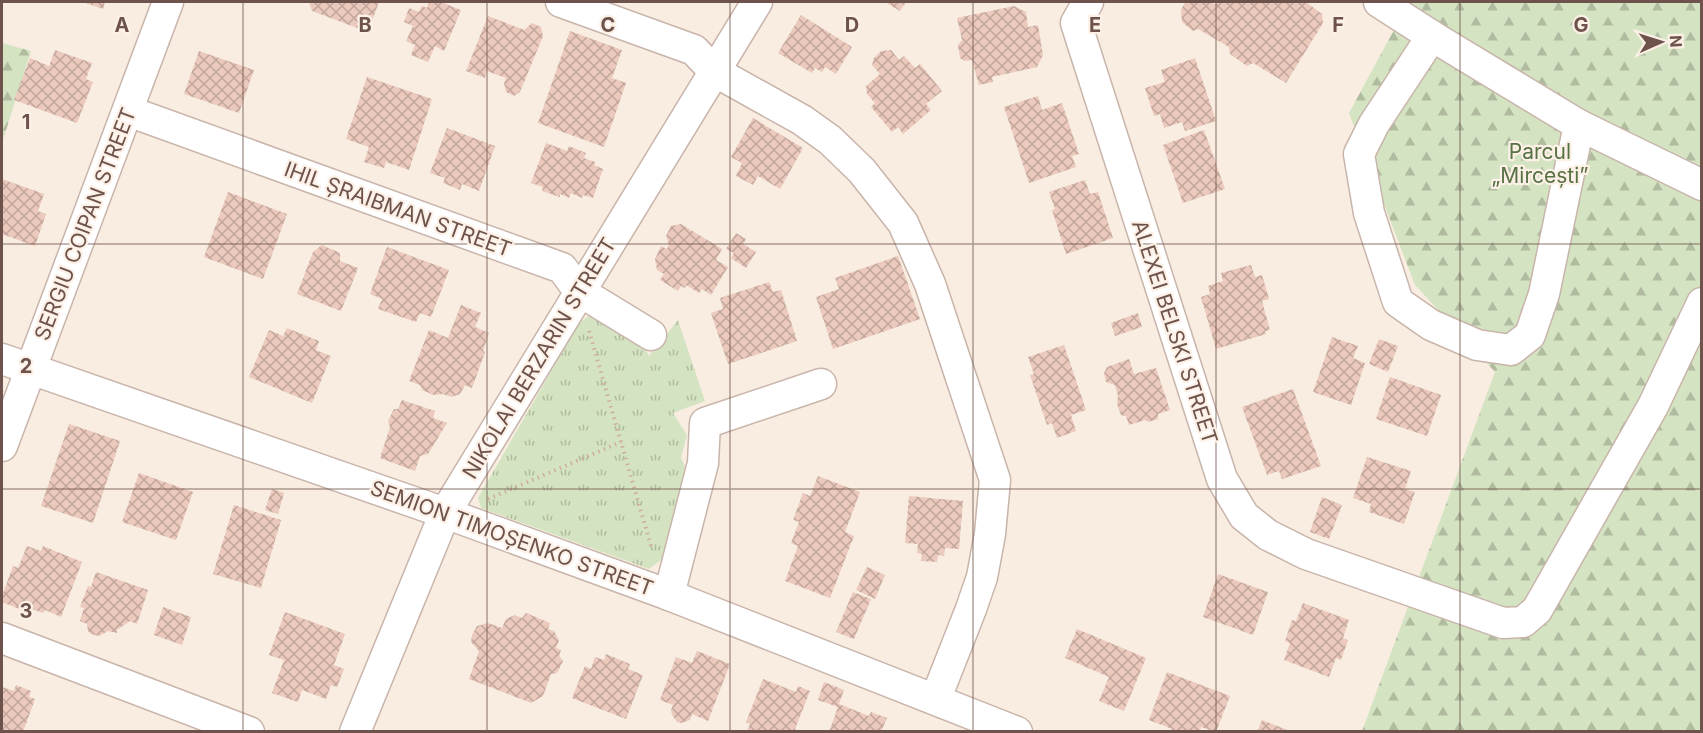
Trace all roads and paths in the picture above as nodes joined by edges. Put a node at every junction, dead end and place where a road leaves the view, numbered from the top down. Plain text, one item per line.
1 (168, 2) edge
2 (561, 2) edge
3 (757, 2) edge
4 (1088, 2) edge
5 (1383, 3) edge
6 (1432, 36) junction
7 (714, 71) junction
8 (128, 111) junction
9 (1579, 125) junction
10 (1701, 185) edge
11 (579, 291) junction
12 (1701, 303) edge
13 (588, 325) dead end
14 (651, 335) dead end
15 (2, 359) edge
16 (30, 369) junction
17 (821, 384) dead end
18 (621, 442) junction
19 (2, 446) edge
20 (445, 513) junction
21 (653, 555) dead end
22 (669, 595) junction
23 (2, 638) edge
24 (936, 698) junction
25 (249, 732) edge
26 (355, 732) edge
27 (1017, 732) edge

1 - 8 street, SERGIU COIPAN STREET
2 - 7 street
3 - 7 street, NIKOLAI BERZARIN STREET
4 - 12 street, ALEXEI BELSKI STREET
5 - 6 street
6 - 9 street
6 - 9 street
7 - 11 street, NIKOLAI BERZARIN STREET
7 - 24 street
8 - 11 street, IHIL ȘRAIBMAN STREET
8 - 16 street, SERGIU COIPAN STREET
9 - 10 street
11 - 14 street, IHIL ȘRAIBMAN STREET
11 - 20 street, NIKOLAI BERZARIN STREET
13 - 18 path
15 - 16 street, SEMION TIMOȘENKO STREET
16 - 19 street, SERGIU COIPAN STREET
16 - 20 street, SEMION TIMOȘENKO STREET
17 - 22 street
18 - 20 path
18 - 21 path
20 - 22 street, SEMION TIMOȘENKO STREET
20 - 26 street, NIKOLAI BERZARIN STREET
22 - 24 street, SEMION TIMOȘENKO STREET
23 - 25 street
24 - 27 street, SEMION TIMOȘENKO STREET

